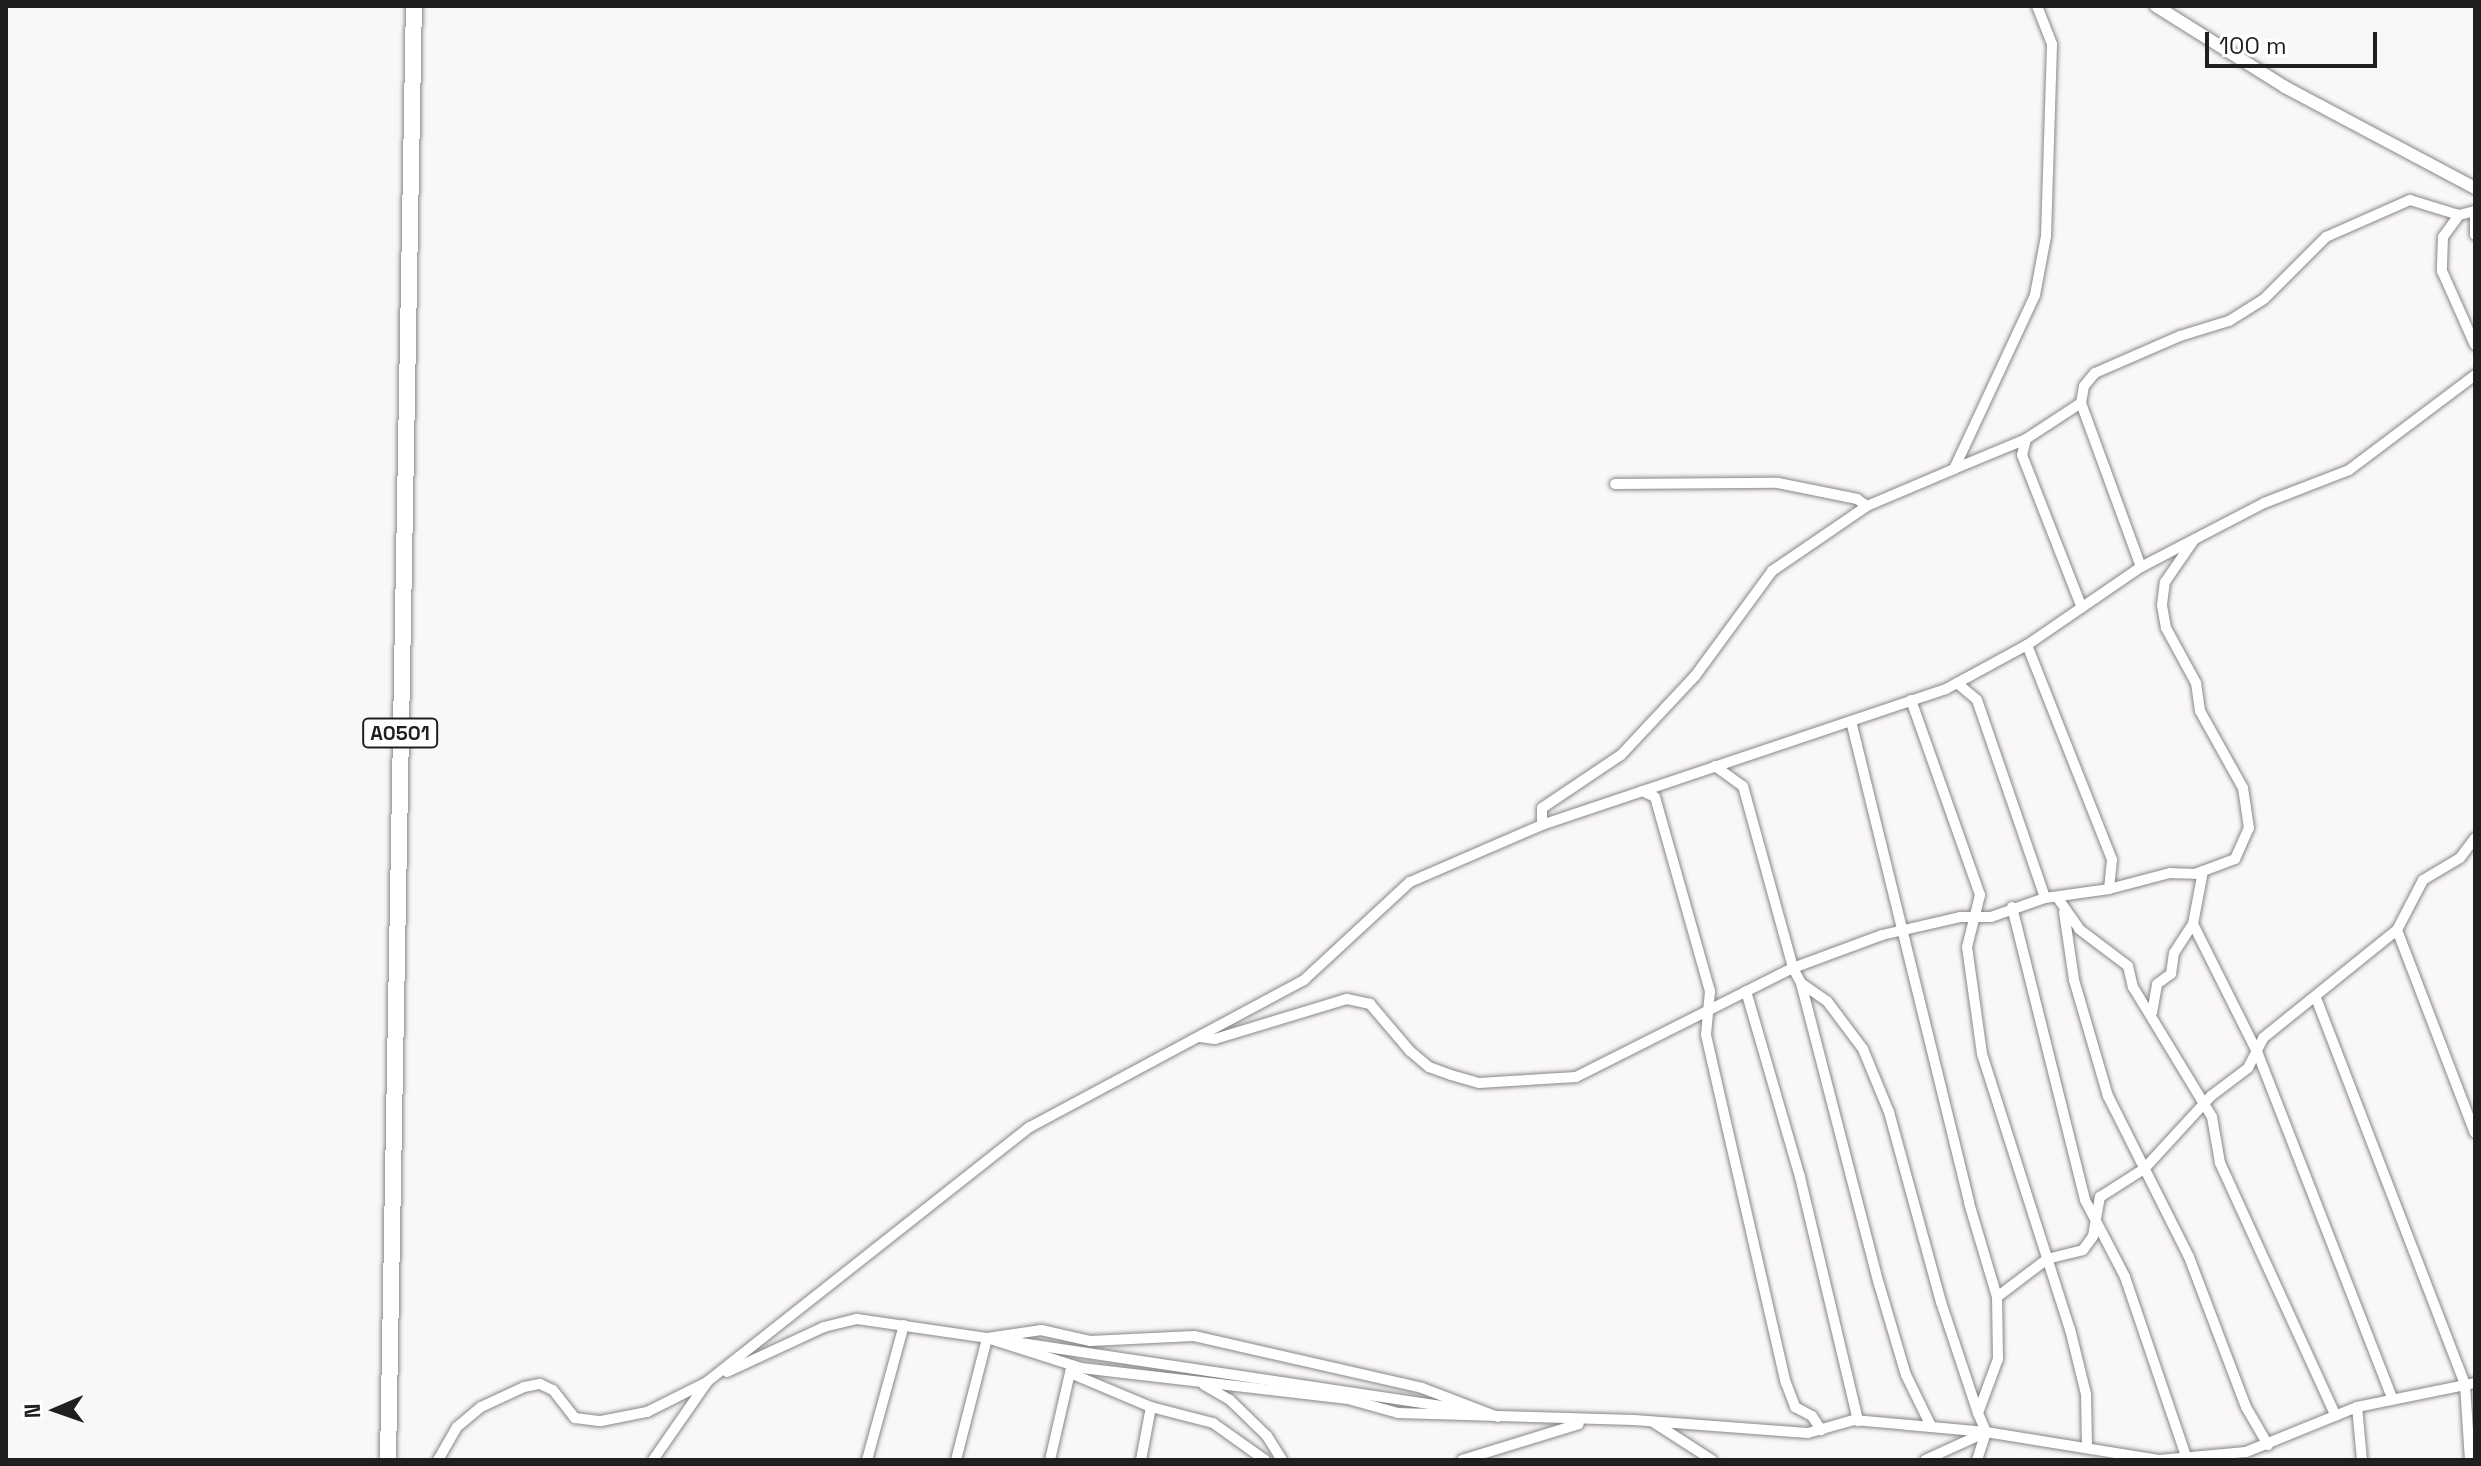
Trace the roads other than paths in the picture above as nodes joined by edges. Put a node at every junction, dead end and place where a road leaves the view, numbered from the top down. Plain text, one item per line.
1 (414, 6) edge
2 (2037, 6) edge
3 (2156, 6) edge
4 (2475, 188) edge
5 (2459, 215) junction
6 (2475, 235) edge
7 (2475, 345) edge
8 (2475, 375) edge
9 (2081, 403) junction
10 (2026, 439) junction
11 (1954, 469) junction
12 (1615, 484) dead end
13 (1867, 506) junction
14 (2196, 538) junction
15 (2141, 567) junction
16 (2082, 608) junction
17 (2027, 645) junction
18 (1957, 683) junction
19 (1911, 700) junction
20 (1851, 721) junction
21 (1715, 766) junction
22 (1642, 791) junction
23 (1542, 825) junction
24 (2475, 840) edge
25 (2203, 871) junction
26 (2109, 889) junction
27 (2057, 897) junction
28 (2045, 898) junction
29 (2012, 907) junction
30 (2063, 910) junction
31 (1974, 917) junction
32 (2193, 924) junction
33 (1905, 930) junction
34 (2397, 930) junction
35 (1793, 968) junction
36 (1801, 983) junction
37 (1746, 991) junction
38 (2316, 998) junction
39 (1710, 1008) junction
40 (2152, 1013) junction
41 (1198, 1037) junction
42 (2258, 1054) junction
43 (2205, 1108) junction
44 (2475, 1133) edge
45 (2144, 1169) junction
46 (2096, 1214) junction
47 (2047, 1259) junction
48 (1997, 1297) junction
49 (899, 1324) junction
50 (987, 1338) junction
51 (1071, 1369) junction
52 (708, 1381) junction
53 (1201, 1383) junction
54 (2470, 1384) edge
55 (2392, 1397) junction
56 (1151, 1407) junction
57 (2357, 1407) junction
58 (1487, 1413) junction
59 (1978, 1413) junction
60 (2336, 1416) junction
61 (1507, 1420) junction
62 (1589, 1421) junction
63 (1651, 1421) junction
64 (1858, 1421) junction
65 (1931, 1426) junction
66 (1821, 1430) junction
67 (1986, 1432) junction
68 (2268, 1445) junction
69 (2093, 1452) edge
70 (2247, 1456) edge
71 (2187, 1459) edge
72 (388, 1460) edge
73 (438, 1460) edge
74 (653, 1460) edge
75 (867, 1460) edge
76 (956, 1460) edge
77 (1050, 1460) edge
78 (1141, 1460) edge
79 (1265, 1460) edge
80 (1282, 1460) edge
81 (1462, 1460) edge
82 (1712, 1460) edge
83 (1925, 1460) edge
84 (1977, 1460) edge
85 (2159, 1460) edge
86 (2362, 1460) edge
87 (2470, 1460) edge

1 - 72 highway, A0501
2 - 11 street
3 - 4 street
5 - 6 street
5 - 7 street
5 - 9 street
8 - 14 street
9 - 10 street
9 - 15 street
10 - 11 street
10 - 16 street
11 - 13 street
12 - 13 street
13 - 23 street
14 - 15 street
14 - 25 street
15 - 16 street
16 - 17 street
17 - 18 street
17 - 26 street
18 - 19 street
18 - 28 street
19 - 20 street
19 - 31 street
20 - 21 street
20 - 33 street
21 - 22 street
21 - 35 street
22 - 23 street
22 - 39 street
23 - 41 street
24 - 34 street
25 - 26 street
25 - 32 street
26 - 27 street
27 - 28 street
27 - 30 street
28 - 29 street
29 - 31 street
29 - 46 street
30 - 40 street
30 - 45 street
31 - 33 street
31 - 47 street
32 - 40 street
32 - 42 street
33 - 35 street
33 - 48 street
34 - 38 street
34 - 44 street
35 - 36 street
35 - 37 street
36 - 59 street
36 - 65 street
37 - 39 street
37 - 64 street
38 - 42 street
38 - 54 street
39 - 41 street
39 - 66 street
40 - 43 street
41 - 52 street
42 - 43 street
42 - 55 street
43 - 45 street
43 - 60 street
45 - 46 street
45 - 68 street
46 - 47 street
46 - 71 street
47 - 48 street
47 - 69 street
48 - 59 street
49 - 50 street
49 - 52 street
49 - 75 street
50 - 51 street
50 - 58 street
50 - 58 street
50 - 76 street
51 - 53 street
51 - 56 street
51 - 77 street
52 - 73 street
52 - 74 street
53 - 61 street
53 - 80 street
54 - 55 street
54 - 87 street
55 - 57 street
56 - 78 street
56 - 79 street
57 - 60 street
57 - 86 street
58 - 61 street
59 - 67 street
60 - 68 street
61 - 62 street
62 - 63 street
62 - 81 street
63 - 66 street
63 - 82 street
64 - 65 street
64 - 66 street
65 - 67 street
67 - 69 street
67 - 83 street
67 - 84 street
68 - 70 street
69 - 85 street
70 - 71 street
71 - 85 street

